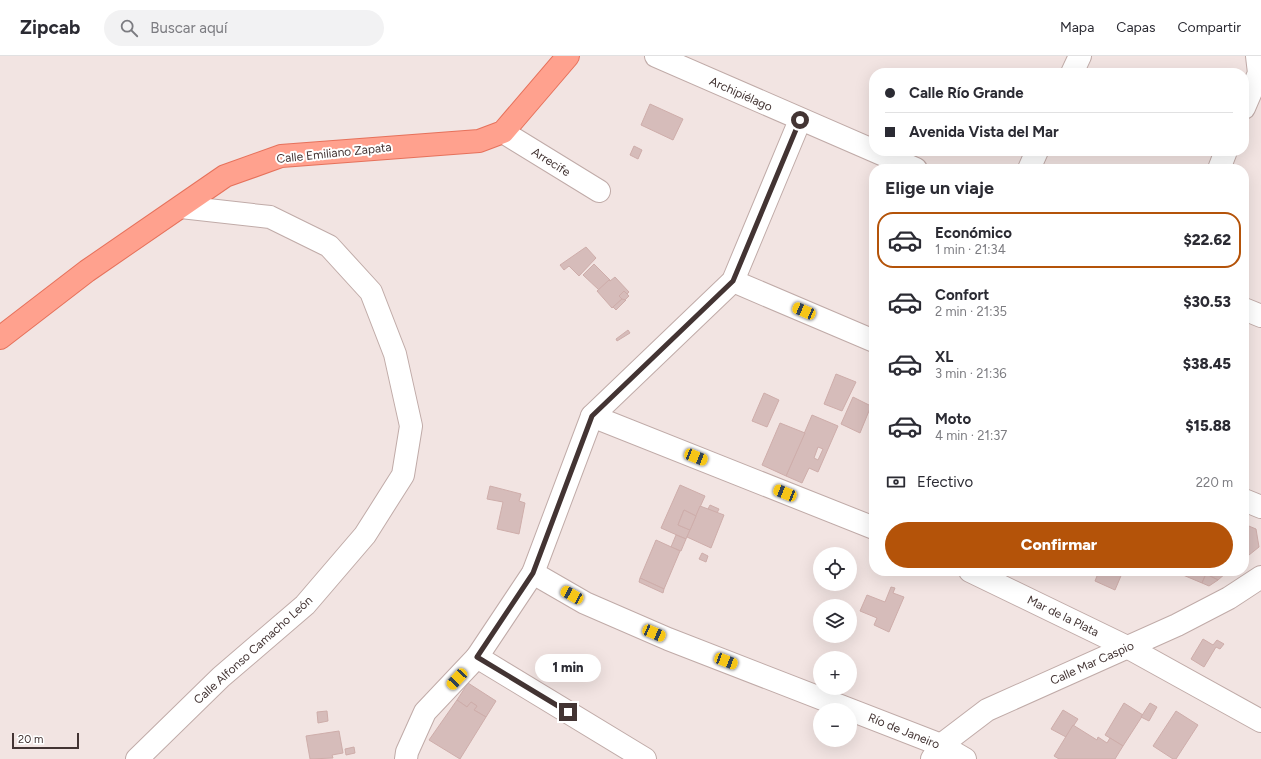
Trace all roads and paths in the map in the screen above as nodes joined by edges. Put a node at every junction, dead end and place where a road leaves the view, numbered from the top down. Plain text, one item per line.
1 (568, 56) edge
2 (656, 56) edge
3 (1080, 56) edge
4 (1257, 56) edge
5 (1074, 68) edge
6 (1249, 96) edge
7 (800, 120) junction
8 (503, 132) junction
9 (869, 149) edge
10 (885, 156) edge
11 (904, 164) edge
12 (599, 191) dead end
13 (181, 207) junction
14 (733, 281) junction
15 (1249, 311) edge
16 (1261, 316) edge
17 (0, 338) edge
18 (869, 339) edge
19 (592, 416) junction
20 (1249, 502) edge
21 (1261, 507) edge
22 (869, 526) edge
23 (533, 573) junction
24 (980, 576) edge
25 (1261, 577) edge
26 (1129, 648) junction
27 (477, 657) junction
28 (1261, 721) edge
29 (937, 752) edge
30 (137, 759) edge
31 (406, 759) edge
32 (645, 759) edge
33 (965, 759) edge

1 - 8 main road, Calle Emiliano Zapata
2 - 7 street, Archipiélago
3 - 5 street
4 - 6 street
7 - 9 street, Archipiélago
7 - 14 street
8 - 12 street, Arrecife
8 - 13 main road, Calle Emiliano Zapata
10 - 11 street, Archipiélago
13 - 17 main road, Calle Emiliano Zapata
13 - 30 street, Calle Alfonso Camacho León
14 - 18 street
14 - 19 street
15 - 16 street
19 - 22 street
19 - 23 street
20 - 21 street
23 - 27 street
23 - 29 street, Río de Janeiro
24 - 26 street, Mar de la Plata
25 - 26 street, Calle Mar Caspio
26 - 28 street, Mar de la Plata
26 - 29 street, Calle Mar Caspio
27 - 31 street
27 - 32 street
29 - 33 street, Río de Janeiro

